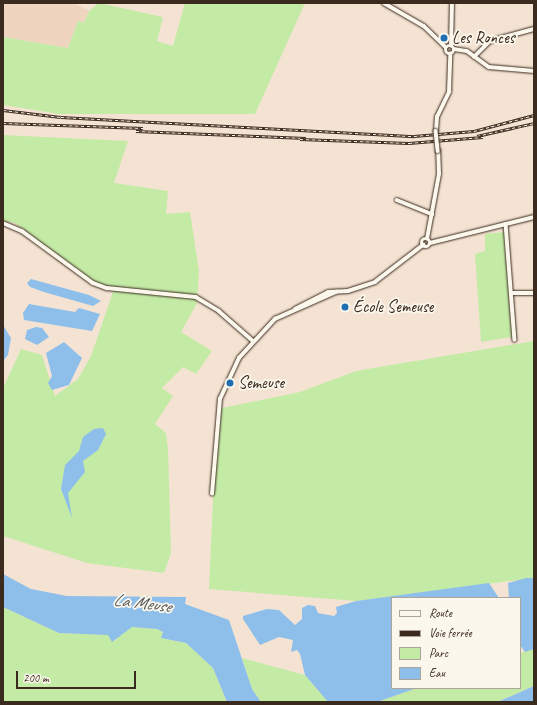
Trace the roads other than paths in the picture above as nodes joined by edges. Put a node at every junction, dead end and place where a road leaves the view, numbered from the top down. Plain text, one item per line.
1 (384, 3) edge
2 (452, 3) edge
3 (534, 29) edge
4 (446, 47) junction
5 (453, 47) junction
6 (450, 54) junction
7 (474, 57) junction
8 (534, 71) edge
9 (397, 200) dead end
10 (432, 214) junction
11 (534, 217) edge
12 (3, 223) edge
13 (506, 224) junction
14 (427, 239) junction
15 (430, 243) junction
16 (423, 245) junction
17 (512, 293) junction
18 (534, 293) edge
19 (252, 340) junction
20 (515, 340) dead end
21 (212, 494) dead end

1 - 4 street
2 - 5 street
3 - 7 street
4 - 5 street
4 - 6 street
5 - 6 street
5 - 7 street
6 - 10 street, bridge
7 - 8 street
9 - 10 street
10 - 14 street
11 - 13 street
12 - 19 street
13 - 15 street
13 - 17 street
14 - 15 street
14 - 16 street
15 - 16 street
16 - 19 street
17 - 18 street
17 - 20 street
19 - 21 street

